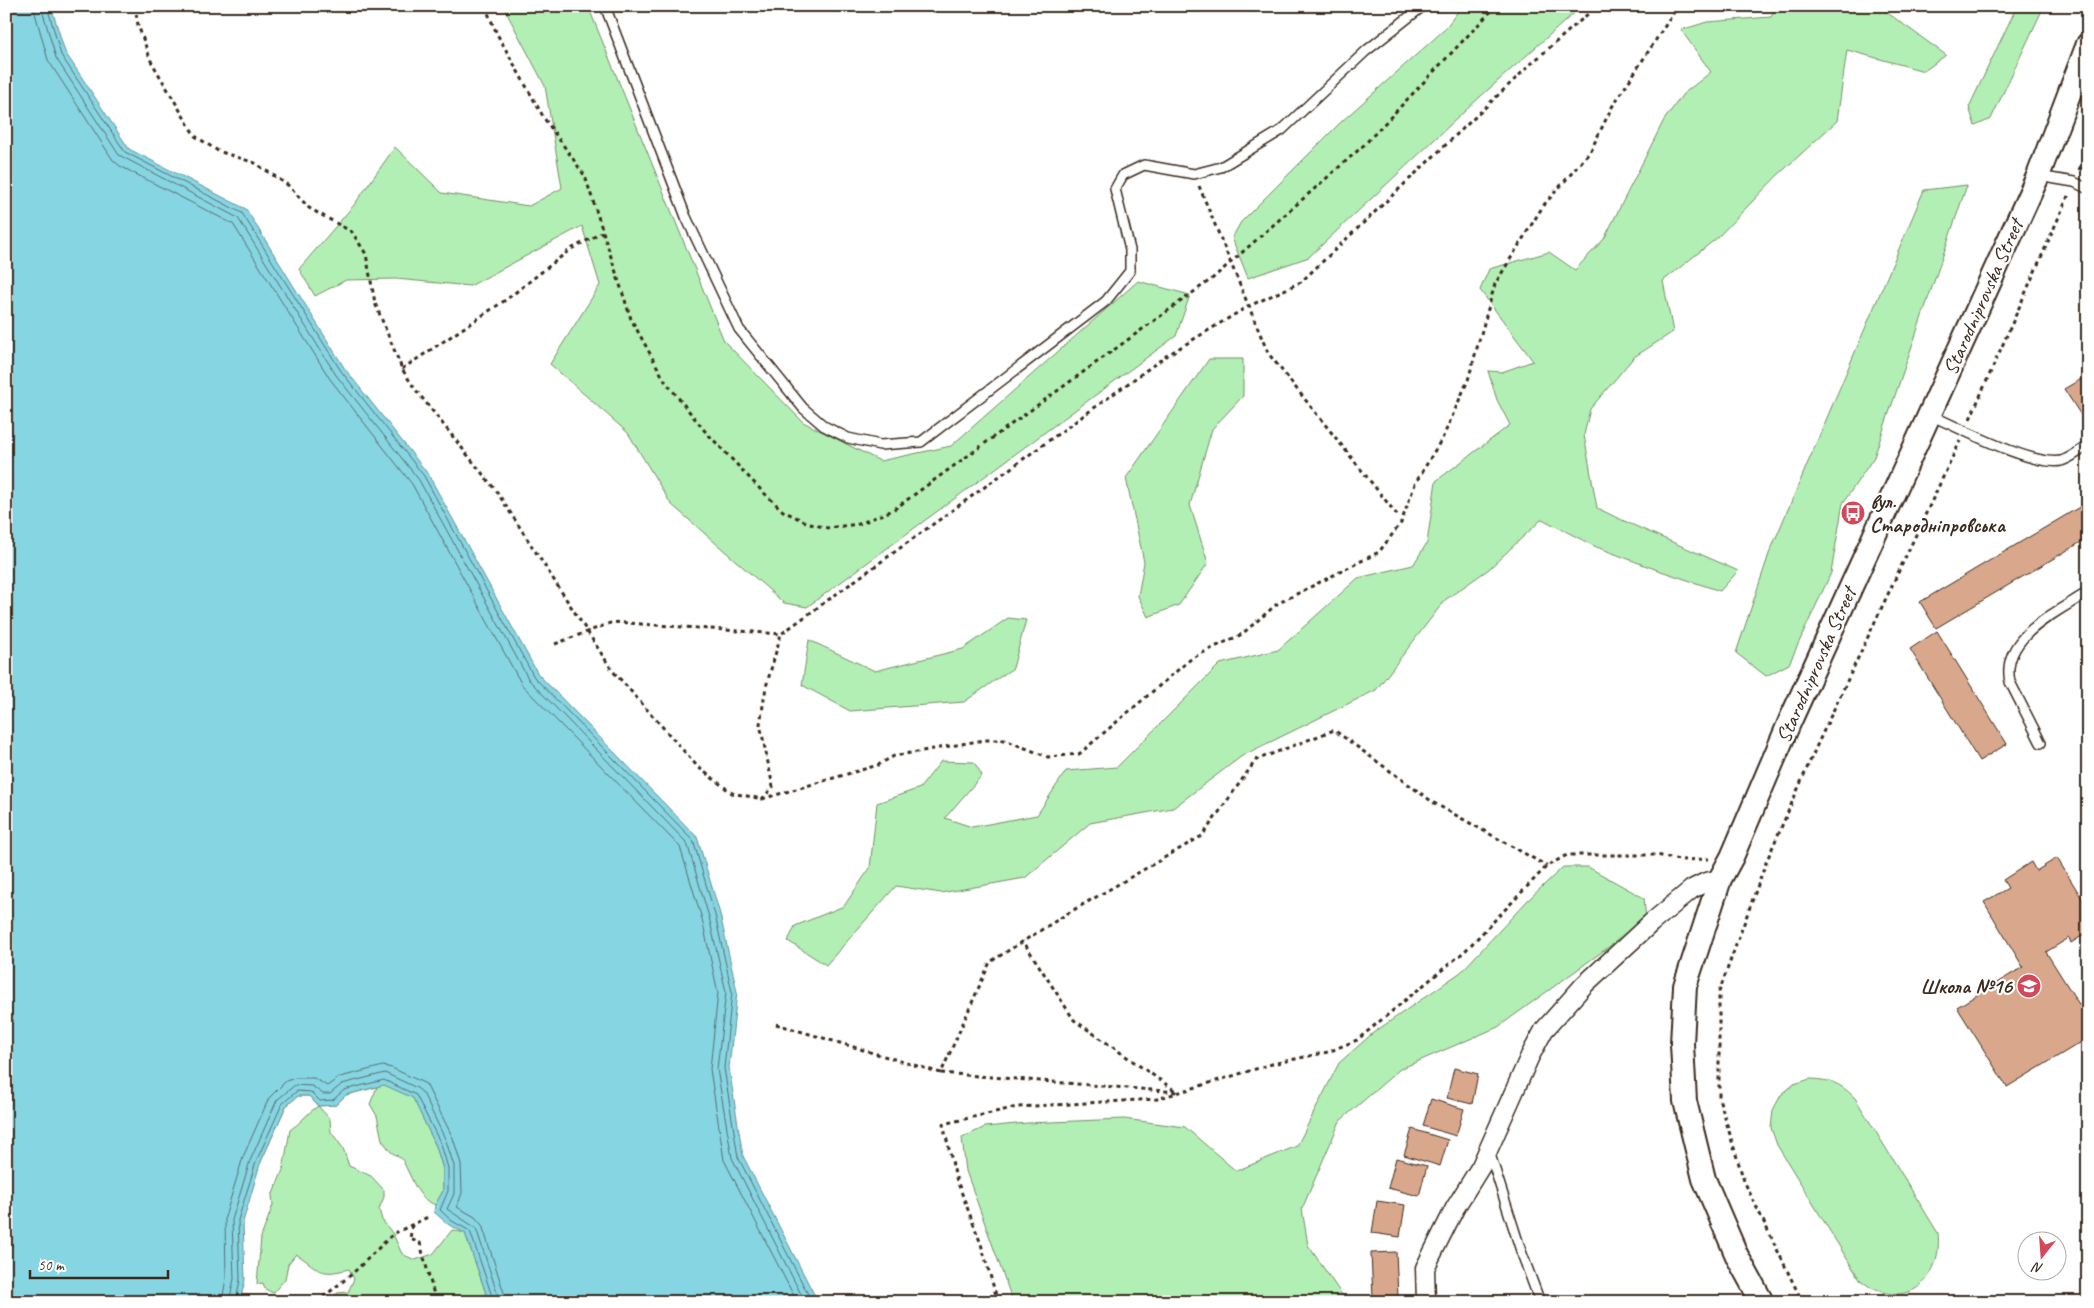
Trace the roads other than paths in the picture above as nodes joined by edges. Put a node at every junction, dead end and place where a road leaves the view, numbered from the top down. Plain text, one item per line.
1 (605, 6) edge
2 (1423, 6) edge
3 (2088, 44) edge
4 (2038, 176) junction
5 (2088, 189) edge
6 (1930, 415) junction
7 (2088, 446) edge
8 (2088, 592) edge
9 (2041, 743) dead end
10 (1720, 879) junction
11 (1489, 1150) junction
12 (1426, 1302) edge
13 (1540, 1302) edge
14 (1762, 1302) edge

1 - 2 lane
3 - 4 street, Starodniprovska Street
4 - 5 lane
4 - 6 street, Starodniprovska Street
6 - 7 lane
6 - 10 street, Starodniprovska Street
8 - 9 lane
10 - 11 street
10 - 14 street, Starodniprovska Street
11 - 12 street
11 - 13 lane

